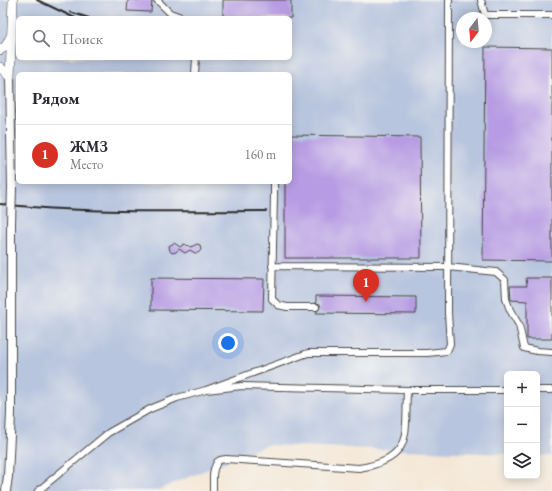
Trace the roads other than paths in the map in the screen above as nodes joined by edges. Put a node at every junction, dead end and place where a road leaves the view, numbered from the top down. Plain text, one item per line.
1 (13, 0) edge
2 (157, 0) edge
3 (449, 0) edge
4 (481, 0) edge
5 (552, 15) edge
6 (178, 16) edge
7 (12, 33) junction
8 (0, 50) edge
9 (196, 60) edge
10 (0, 67) edge
11 (196, 72) edge
12 (10, 77) junction
13 (274, 184) edge
14 (272, 266) junction
15 (448, 266) junction
16 (316, 307) dead end
17 (552, 352) edge
18 (206, 390) junction
19 (407, 390) junction
20 (504, 390) edge
21 (540, 390) edge
22 (552, 390) edge
23 (6, 491) edge
24 (38, 491) edge
25 (213, 491) edge

1 - 7 highway
2 - 6 street
3 - 15 street
4 - 5 street
7 - 8 highway
7 - 12 highway
9 - 11 street
10 - 12 highway
12 - 23 main road, bridge
13 - 14 street
14 - 15 street
14 - 16 street
15 - 17 street
15 - 18 street
18 - 19 street
18 - 24 street
19 - 20 street
19 - 25 street
21 - 22 street

